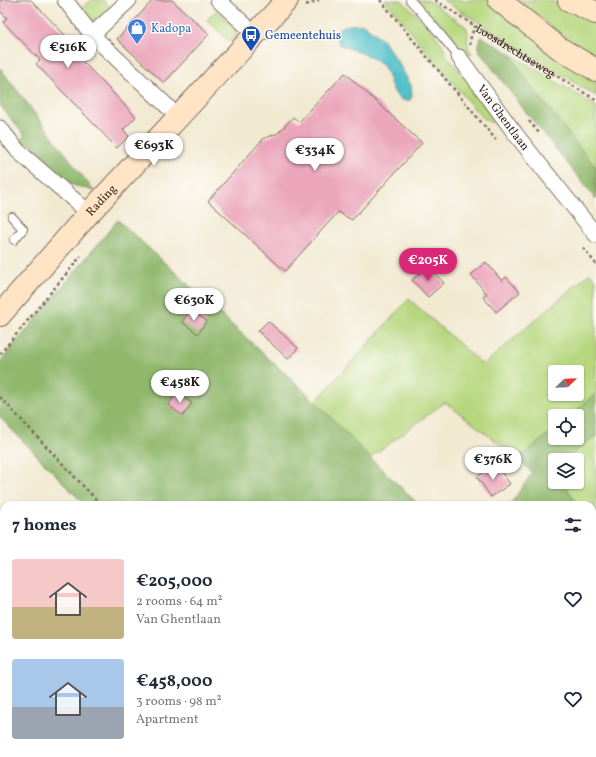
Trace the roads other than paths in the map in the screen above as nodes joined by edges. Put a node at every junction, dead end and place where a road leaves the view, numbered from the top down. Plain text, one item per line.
1 (65, 0) edge
2 (129, 0) edge
3 (287, 0) edge
4 (410, 0) edge
5 (499, 0) edge
6 (569, 0) edge
7 (221, 1) edge
8 (596, 14) edge
9 (255, 34) junction
10 (92, 35) junction
11 (459, 57) joint
12 (596, 70) edge
13 (168, 107) dead end
14 (0, 128) edge
15 (88, 212) junction
16 (12, 216) dead end
17 (596, 235) edge
18 (14, 240) dead end
19 (0, 315) edge

1 - 10 street
2 - 10 street
3 - 9 main road, Rading
4 - 11 lane, Van Ghentlaan
5 - 12 main road
6 - 8 main road
7 - 9 street
9 - 15 main road, Rading
10 - 13 street
11 - 17 street, Van Ghentlaan
14 - 15 street
15 - 19 main road, Rading
16 - 18 lane

